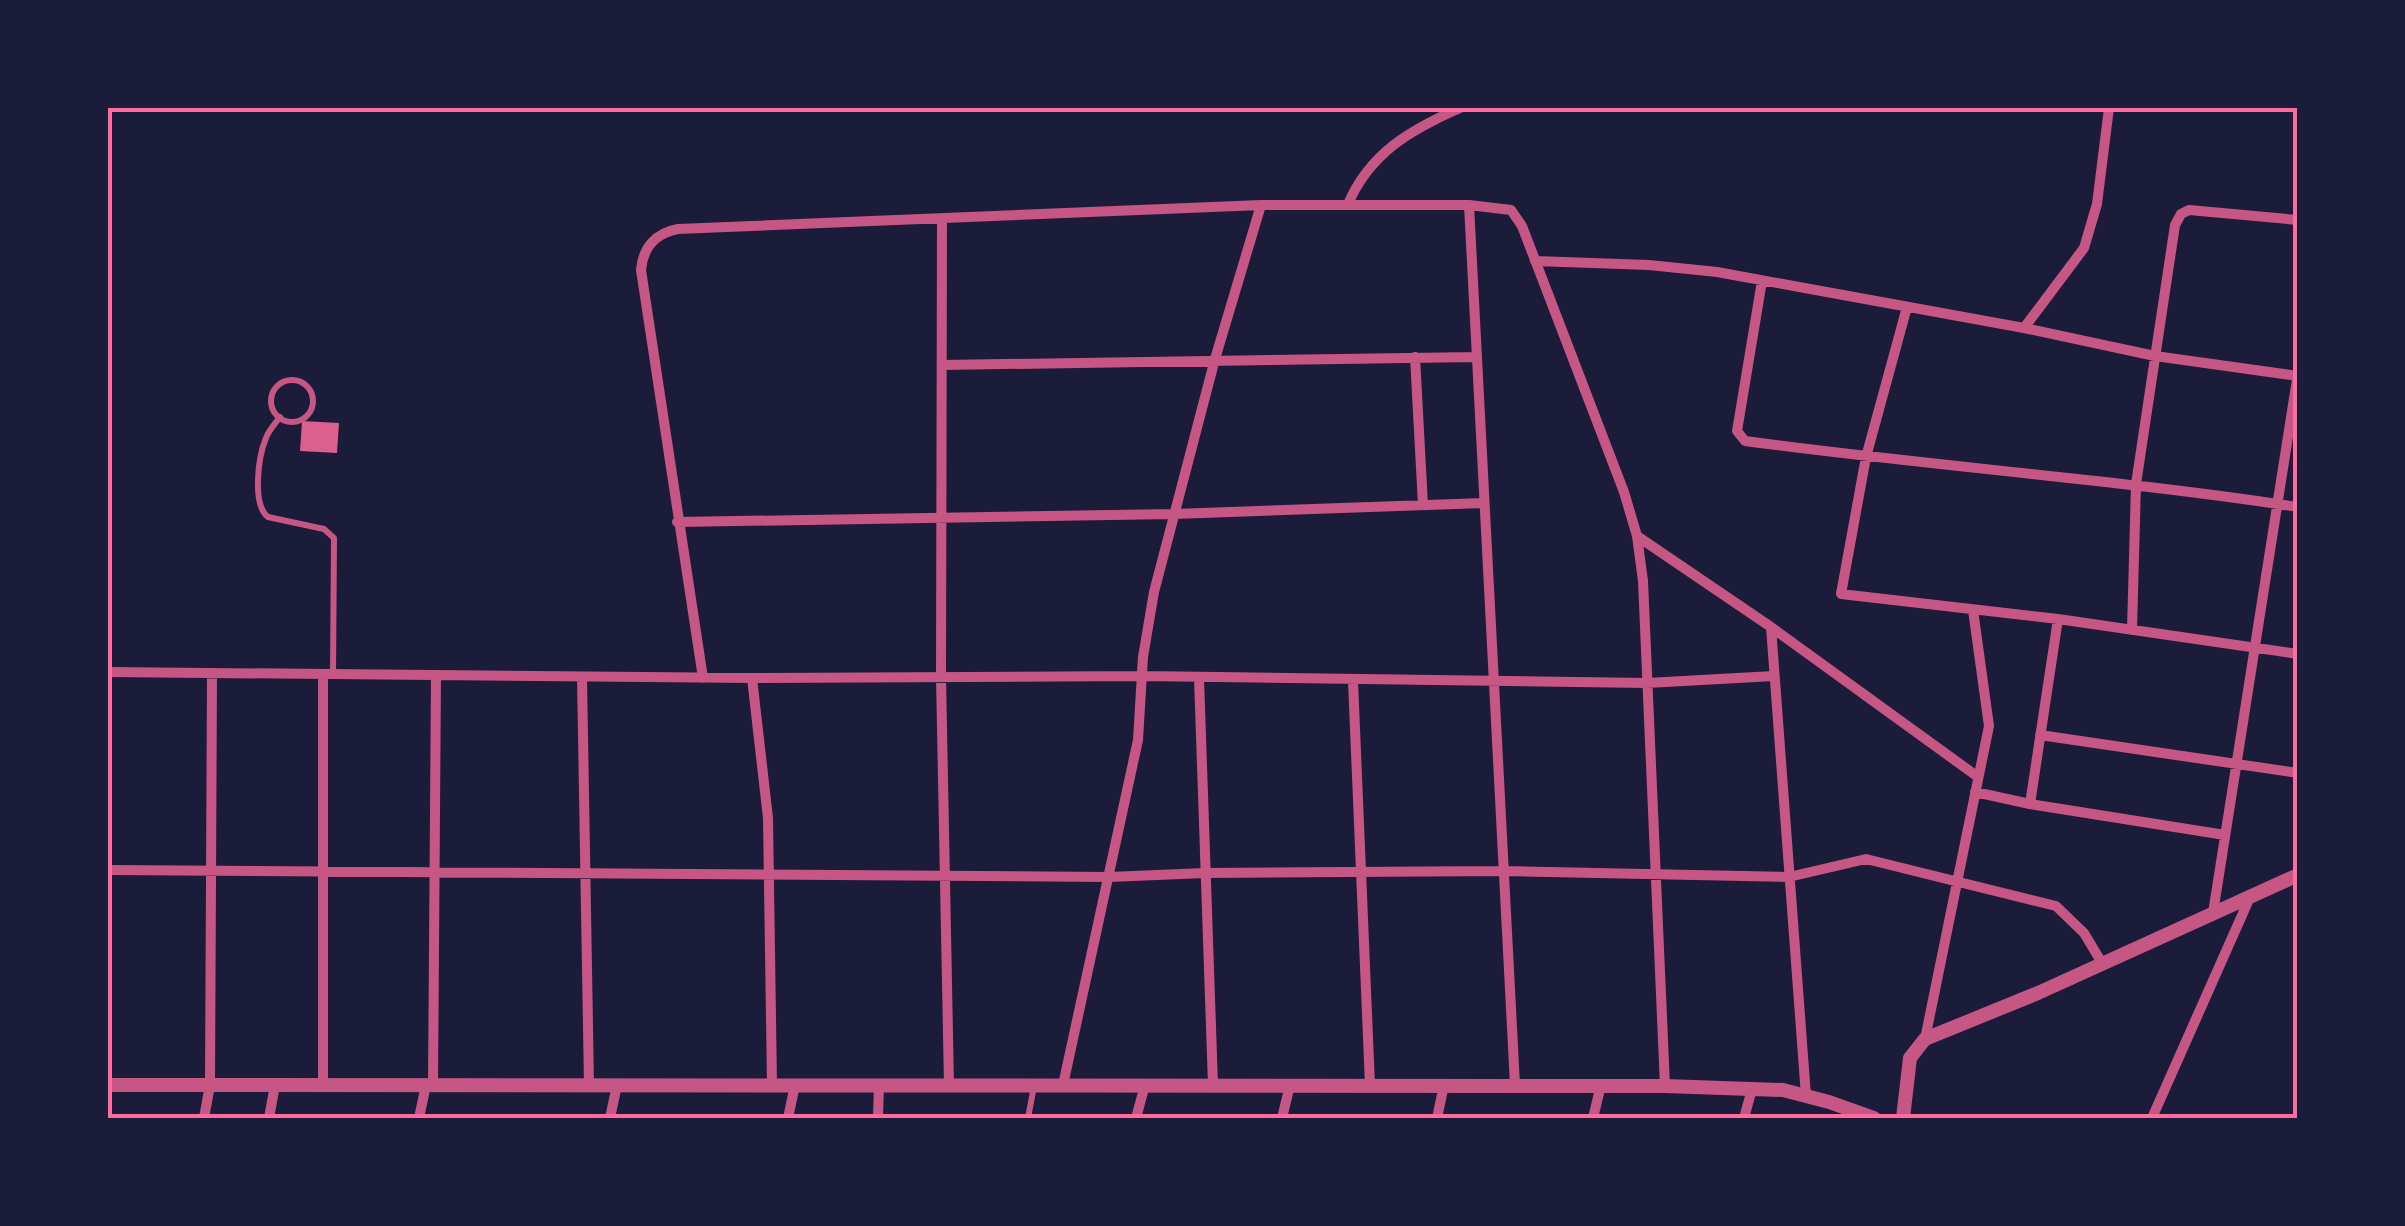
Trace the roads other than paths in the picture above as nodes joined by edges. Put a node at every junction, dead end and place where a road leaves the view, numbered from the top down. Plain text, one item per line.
1 (1460, 108) edge
2 (2109, 108) edge
3 (1260, 204) junction
4 (1348, 204) junction
5 (1469, 205) junction
6 (942, 218) junction
7 (2298, 220) edge
8 (1535, 261) junction
9 (1762, 281) junction
10 (1907, 306) junction
11 (2024, 328) junction
12 (2156, 356) junction
13 (1416, 357) junction
14 (1477, 357) junction
15 (1214, 359) junction
16 (942, 365) junction
17 (2297, 375) edge
18 (280, 417) junction
19 (1866, 457) junction
20 (2136, 484) junction
21 (1484, 503) junction
22 (2277, 504) junction
23 (1422, 506) junction
24 (2298, 506) edge
25 (1174, 514) junction
26 (940, 516) junction
27 (677, 522) junction
28 (1636, 536) junction
29 (1974, 610) junction
30 (2058, 619) junction
31 (1771, 627) junction
32 (2132, 630) junction
33 (2254, 648) junction
34 (2298, 654) edge
35 (108, 672) edge
36 (212, 673) junction
37 (328, 674) junction
38 (436, 676) junction
39 (1143, 676) junction
40 (1774, 676) junction
41 (582, 677) junction
42 (941, 677) junction
43 (703, 678) junction
44 (752, 678) junction
45 (1198, 678) junction
46 (1352, 681) junction
47 (1494, 682) junction
48 (1646, 683) junction
49 (2040, 736) junction
50 (2236, 763) junction
51 (2298, 773) edge
52 (1978, 777) junction
53 (1975, 792) junction
54 (2030, 804) junction
55 (2225, 835) junction
56 (108, 870) edge
57 (212, 870) junction
58 (1503, 870) junction
59 (323, 872) junction
60 (434, 872) junction
61 (1362, 872) junction
62 (586, 873) junction
63 (1206, 873) junction
64 (1654, 874) junction
65 (770, 875) junction
66 (1789, 876) junction
67 (2298, 876) edge
68 (944, 877) junction
69 (1108, 877) junction
70 (1956, 882) junction
71 (2252, 896) junction
72 (2212, 913) junction
73 (2102, 963) junction
74 (1925, 1039) junction
75 (108, 1085) edge
76 (210, 1085) junction
77 (275, 1085) junction
78 (323, 1085) junction
79 (429, 1085) junction
80 (589, 1085) junction
81 (617, 1085) junction
82 (772, 1085) junction
83 (795, 1085) junction
84 (879, 1085) junction
85 (949, 1085) junction
86 (1034, 1085) junction
87 (1063, 1085) junction
88 (1144, 1085) junction
89 (1213, 1085) junction
90 (1290, 1085) junction
91 (1370, 1085) junction
92 (1444, 1085) junction
93 (1515, 1085) junction
94 (1601, 1085) junction
95 (1665, 1086) junction
96 (1752, 1089) junction
97 (1806, 1096) junction
98 (204, 1118) edge
99 (269, 1118) edge
100 (419, 1118) edge
101 (610, 1118) edge
102 (788, 1118) edge
103 (878, 1118) edge
104 (1028, 1118) edge
105 (1136, 1118) edge
106 (1282, 1118) edge
107 (1437, 1118) edge
108 (1593, 1118) edge
109 (1744, 1118) edge
110 (1874, 1118) edge
111 (1902, 1118) edge
112 (2152, 1118) edge

1 - 4 street
2 - 11 street
3 - 4 street
3 - 6 street
3 - 15 street
4 - 5 street
5 - 8 street
5 - 14 street
6 - 16 street
6 - 27 street
7 - 12 street
8 - 9 street
8 - 28 street
9 - 10 street
9 - 19 street
10 - 11 street
10 - 19 street
11 - 12 street
12 - 17 street
12 - 20 street
13 - 14 street
13 - 15 street
13 - 23 street
14 - 21 street
15 - 16 street
15 - 25 street
16 - 26 street
17 - 22 street
18 - 18 lane
18 - 37 lane
19 - 20 street
19 - 29 street
20 - 22 street
20 - 32 street
21 - 23 street
21 - 47 street
22 - 24 street
22 - 33 street
23 - 25 street
25 - 26 street
25 - 39 street
26 - 27 street
26 - 42 street
27 - 43 street
28 - 31 street
28 - 48 street
29 - 30 street
29 - 52 street
30 - 32 street
30 - 49 street
31 - 40 street
31 - 52 street
32 - 33 street
33 - 34 street
33 - 50 street
35 - 36 street
36 - 37 street
36 - 57 street
37 - 38 street
37 - 59 street
38 - 41 street
38 - 60 street
39 - 42 street
39 - 45 street
39 - 69 street
40 - 48 street
40 - 66 street
41 - 43 street
41 - 62 street
42 - 44 street
42 - 68 street
43 - 44 street
44 - 65 street
45 - 46 street
45 - 63 street
46 - 47 street
46 - 61 street
47 - 48 street
47 - 58 street
48 - 64 street
49 - 50 street
49 - 54 street
50 - 51 street
50 - 55 street
52 - 53 street
53 - 54 street
53 - 70 street
54 - 55 street
55 - 72 street
56 - 57 street
57 - 59 street
57 - 76 street
58 - 61 street
58 - 64 street
58 - 93 street
59 - 60 street
59 - 78 street
60 - 62 street
60 - 79 street
61 - 63 street
61 - 91 street
62 - 65 street
62 - 80 street
63 - 69 street
63 - 89 street
64 - 66 street
64 - 95 street
65 - 68 street
65 - 82 street
66 - 70 street
66 - 97 street
67 - 71 street
68 - 69 street
68 - 85 street
69 - 87 street
70 - 73 street
70 - 74 street
71 - 72 street
71 - 112 street
72 - 73 street
73 - 74 street
74 - 111 street
75 - 76 street
76 - 77 street
76 - 98 street
77 - 78 street
77 - 99 street
78 - 79 street
79 - 80 street
79 - 100 street
80 - 81 street
81 - 82 street
81 - 101 street
82 - 83 street
83 - 84 street
83 - 102 street
84 - 85 street
84 - 103 street
85 - 86 street
86 - 87 street
86 - 104 lane
87 - 88 street
88 - 89 street
88 - 105 street
89 - 90 street
90 - 91 street
90 - 106 street
91 - 92 street
92 - 93 street
92 - 107 street
93 - 94 street
94 - 95 street
94 - 108 street
95 - 96 street
96 - 97 street
96 - 109 street
97 - 110 street

